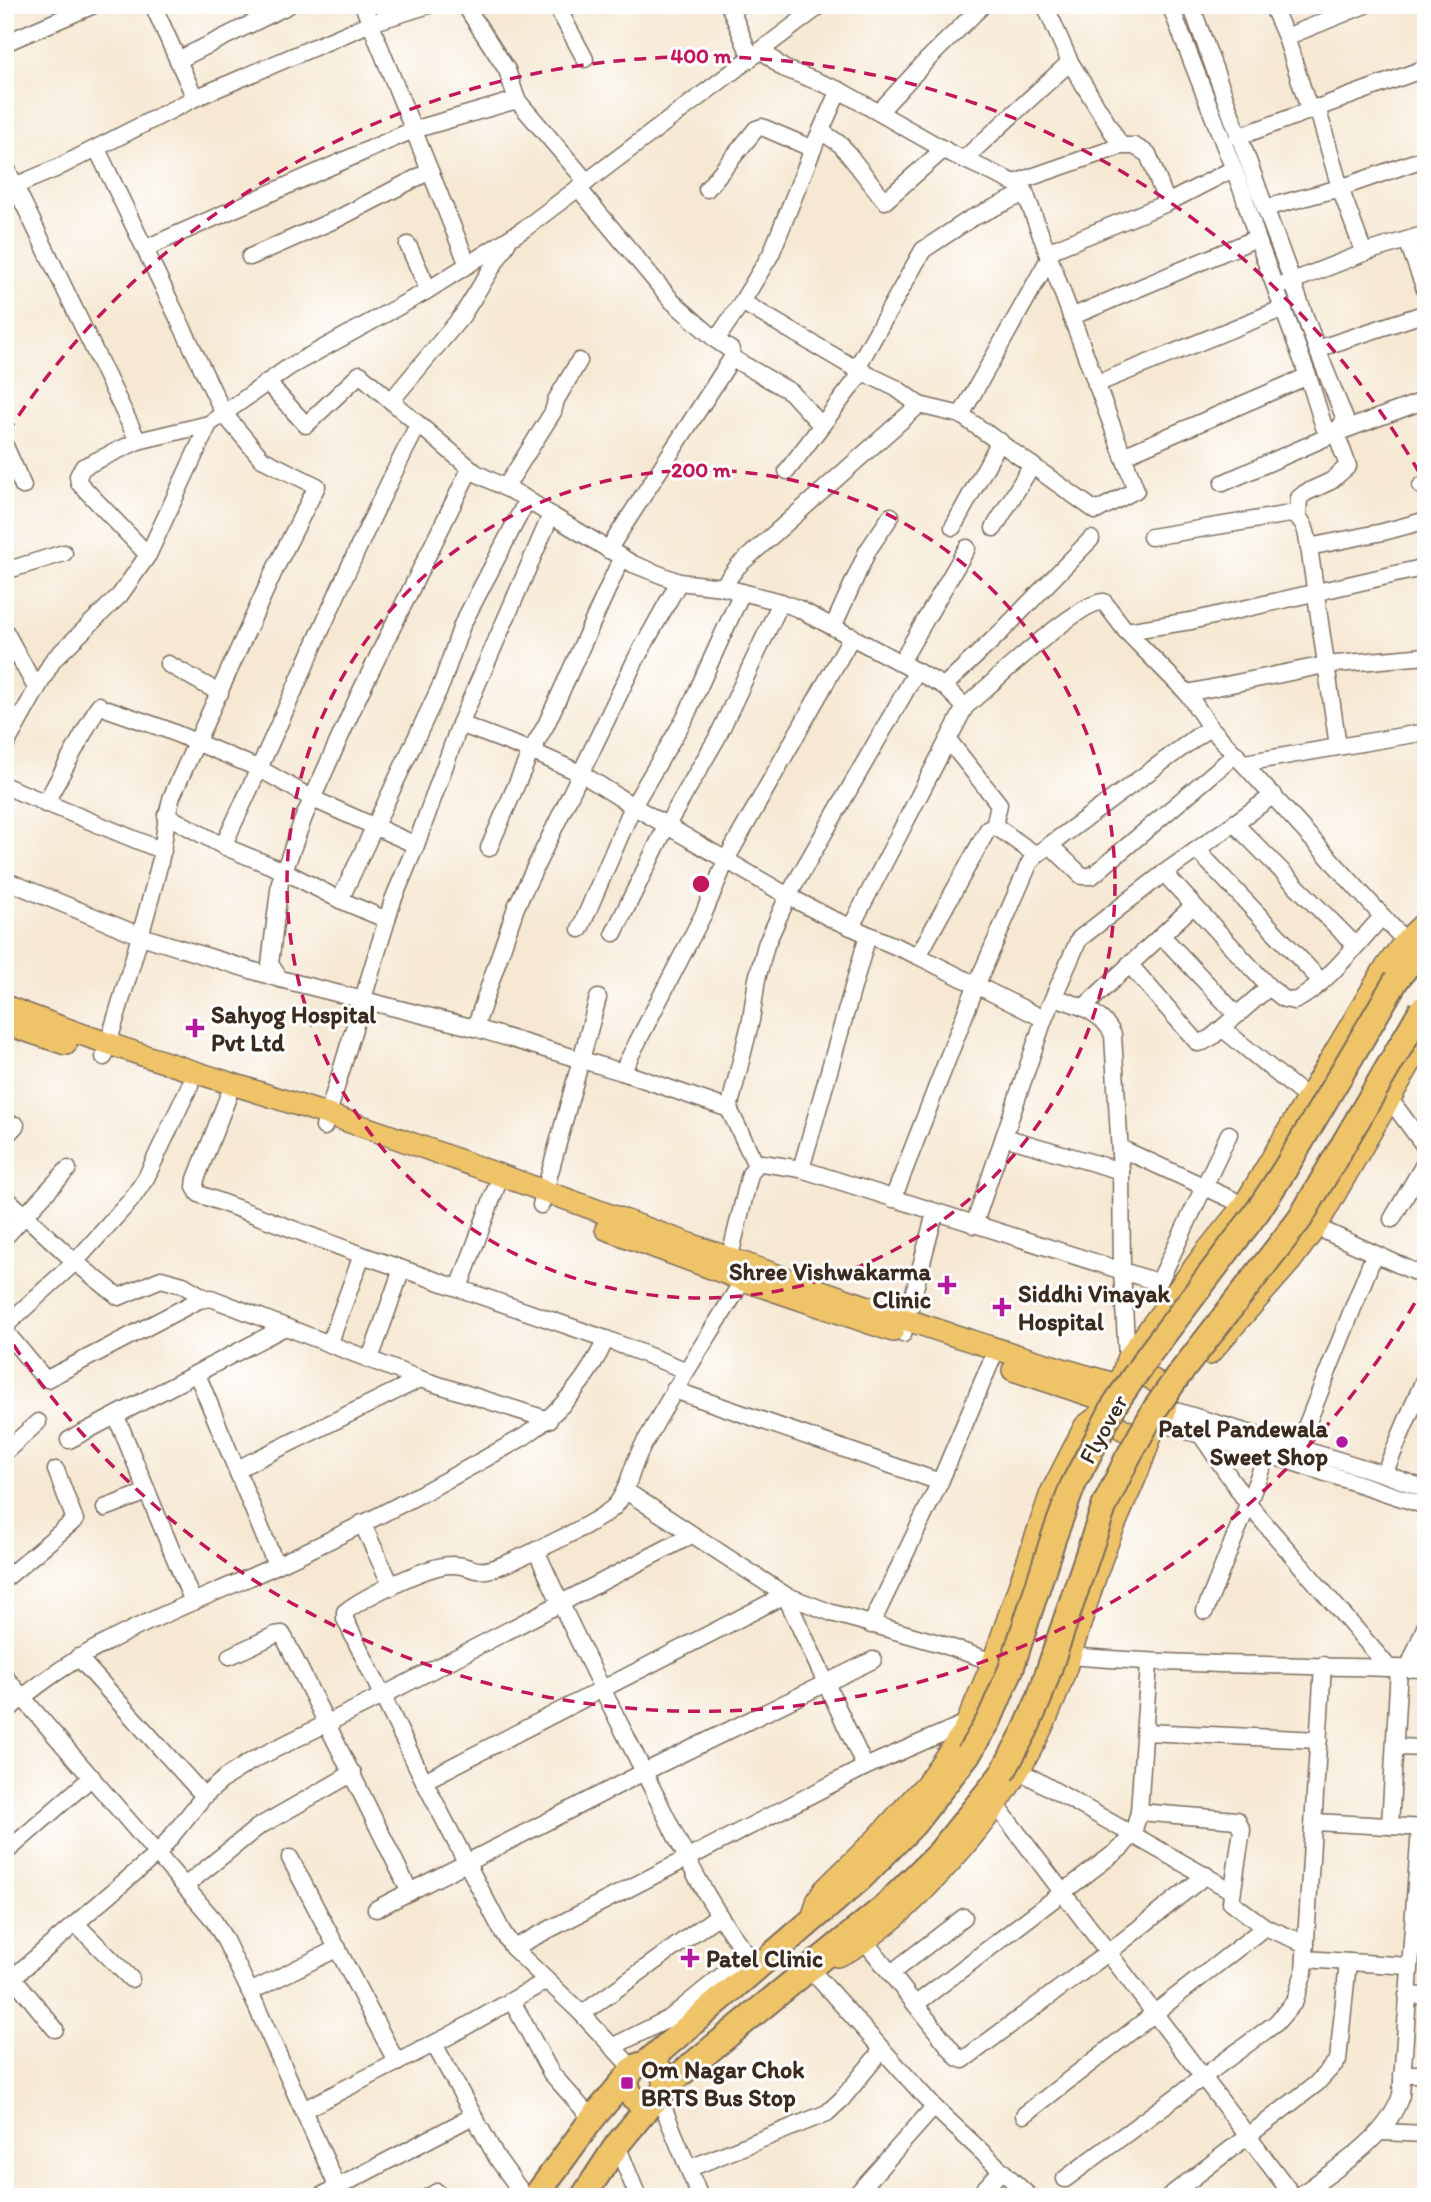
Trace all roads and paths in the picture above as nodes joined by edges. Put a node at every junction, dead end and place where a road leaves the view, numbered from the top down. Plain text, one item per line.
1 (94, 5) edge
2 (153, 5) edge
3 (289, 5) edge
4 (363, 5) edge
5 (429, 5) edge
6 (465, 5) edge
7 (556, 5) edge
8 (821, 5) edge
9 (983, 5) edge
10 (1045, 5) edge
11 (1170, 5) edge
12 (1191, 5) edge
13 (1272, 5) edge
14 (1365, 5) edge
15 (734, 7) edge
16 (371, 23) junction
17 (1286, 37) junction
18 (5, 44) edge
19 (756, 54) junction
20 (585, 59) dead end
21 (178, 60) junction
22 (1070, 62) junction
23 (1426, 68) edge
24 (839, 90) junction
25 (195, 98) junction
26 (517, 100) junction
27 (1313, 108) junction
28 (879, 112) junction
29 (413, 130) junction
30 (821, 131) junction
31 (1238, 136) junction
32 (1121, 146) junction
33 (97, 149) junction
34 (813, 149) junction
35 (944, 149) junction
36 (1426, 158) edge
37 (964, 159) junction
38 (5, 165) edge
39 (1233, 169) junction
40 (429, 170) junction
41 (583, 185) junction
42 (10, 188) edge
43 (1020, 188) junction
44 (1340, 188) junction
45 (707, 189) dead end
46 (1167, 203) junction
47 (1265, 208) junction
48 (1426, 234) edge
49 (511, 237) junction
50 (1257, 238) junction
51 (1407, 240) junction
52 (408, 245) dead end
53 (146, 248) junction
54 (1364, 253) junction
55 (1048, 254) junction
56 (250, 257) dead end
57 (468, 265) junction
58 (1292, 281) junction
59 (1276, 287) junction
60 (428, 289) junction
61 (1426, 292) edge
62 (742, 302) junction
63 (1284, 307) junction
64 (1426, 313) edge
65 (1071, 317) junction
66 (716, 340) junction
67 (1317, 349) junction
68 (732, 358) junction
69 (579, 361) dead end
70 (860, 370) junction
71 (1308, 376) junction
72 (267, 382) junction
73 (1096, 384) junction
74 (1426, 400) edge
75 (391, 401) junction
76 (919, 405) junction
77 (224, 414) junction
78 (961, 415) junction
79 (209, 424) junction
80 (418, 425) junction
81 (821, 425) junction
82 (1336, 433) junction
83 (1000, 441) junction
84 (138, 442) junction
85 (5, 446) edge
86 (1123, 456) junction
87 (1032, 465) junction
88 (470, 469) junction
89 (787, 471) dead end
90 (1223, 483) dead end
91 (23, 486) dead end
92 (505, 488) junction
93 (527, 500) junction
94 (551, 514) junction
95 (891, 516) dead end
96 (1298, 517) junction
97 (1420, 522) dead end
98 (953, 527) dead end
99 (994, 528) dead end
100 (1152, 537) dead end
101 (1091, 539) dead end
102 (1309, 547) junction
103 (967, 548) dead end
104 (64, 553) dead end
105 (615, 554) junction
106 (148, 555) junction
107 (1426, 567) edge
108 (5, 571) edge
109 (680, 582) junction
110 (722, 587) junction
111 (1315, 591) junction
112 (742, 592) junction
113 (781, 602) junction
114 (833, 627) junction
115 (5, 631) edge
116 (1126, 631) junction
117 (852, 636) junction
118 (1426, 656) edge
119 (901, 662) junction
120 (168, 664) dead end
121 (1325, 665) junction
122 (917, 671) junction
123 (944, 686) junction
124 (36, 688) junction
125 (220, 693) junction
126 (1187, 693) junction
127 (965, 707) junction
128 (460, 724) junction
129 (1210, 727) junction
130 (1426, 732) edge
131 (949, 741) junction
132 (196, 743) junction
133 (1338, 746) junction
134 (5, 747) edge
135 (531, 751) junction
136 (1240, 759) junction
137 (260, 769) junction
138 (582, 774) junction
139 (5, 786) edge
140 (1274, 795) junction
141 (313, 799) junction
142 (45, 804) junction
143 (633, 806) junction
144 (166, 816) junction
145 (1236, 824) junction
146 (667, 825) junction
147 (374, 827) junction
148 (994, 827) junction
149 (416, 845) junction
150 (223, 846) junction
151 (489, 848) dead end
152 (1043, 850) junction
153 (163, 851) junction
154 (1198, 851) junction
155 (726, 859) junction
156 (284, 871) junction
157 (1164, 873) junction
158 (5, 880) edge
159 (788, 896) junction
160 (340, 900) junction
161 (1193, 906) junction
162 (1382, 917) junction
163 (387, 920) junction
164 (1426, 921) edge
165 (851, 927) junction
166 (580, 929) dead end
167 (614, 933) dead end
168 (868, 935) junction
169 (141, 936) junction
170 (1162, 936) junction
171 (1415, 942) edge
172 (1355, 945) junction
173 (918, 956) junction
174 (1129, 964) junction
175 (280, 979) junction
176 (1321, 981) junction
177 (976, 986) junction
178 (1269, 987) junction
179 (1055, 997) junction
180 (598, 998) dead end
181 (364, 1000) junction
182 (5, 1006) edge
183 (1084, 1007) junction
184 (1424, 1007) edge
185 (1237, 1015) junction
186 (1044, 1019) junction
187 (5, 1024) edge
188 (475, 1028) junction
189 (1223, 1029) junction
190 (1426, 1036) edge
191 (105, 1051) junction
192 (581, 1061) junction
193 (622, 1072) junction
194 (190, 1084) junction
195 (228, 1097) junction
196 (1306, 1097) junction
197 (1389, 1098) junction
198 (729, 1109) junction
199 (326, 1121) junction
200 (1229, 1134) dead end
201 (1004, 1136) junction
202 (1120, 1148) junction
203 (1426, 1148) edge
204 (1426, 1161) edge
205 (756, 1165) junction
206 (68, 1169) dead end
207 (801, 1169) junction
208 (1121, 1171) junction
209 (496, 1188) junction
210 (1205, 1188) junction
211 (5, 1197) edge
212 (543, 1198) junction
213 (894, 1199) junction
214 (1244, 1205) junction
215 (934, 1213) junction
216 (25, 1216) junction
217 (1392, 1219) dead end
218 (974, 1225) junction
219 (1316, 1227) junction
220 (5, 1237) edge
221 (362, 1255) junction
222 (1374, 1255) junction
223 (75, 1262) junction
224 (402, 1269) junction
225 (1122, 1270) junction
226 (733, 1271) junction
227 (1426, 1277) edge
228 (459, 1288) junction
229 (205, 1298) junction
230 (285, 1327) junction
231 (906, 1328) junction
232 (5, 1329) edge
233 (606, 1339) junction
234 (330, 1342) junction
235 (994, 1356) junction
236 (370, 1359) junction
237 (685, 1370) junction
238 (197, 1374) junction
239 (1426, 1376) edge
240 (420, 1379) junction
241 (1116, 1386) junction
242 (674, 1390) junction
243 (1161, 1415) junction
244 (116, 1416) junction
245 (549, 1420) junction
246 (38, 1422) dead end
247 (1202, 1435) junction
248 (69, 1440) dead end
249 (1298, 1447) junction
250 (5, 1452) edge
251 (1267, 1454) junction
252 (237, 1469) junction
253 (57, 1470) dead end
254 (1384, 1474) junction
255 (940, 1482) junction
256 (1426, 1489) edge
257 (626, 1490) junction
258 (147, 1492) junction
259 (1248, 1504) junction
260 (1426, 1506) edge
261 (105, 1508) dead end
262 (362, 1523) junction
263 (692, 1535) junction
264 (536, 1550) junction
265 (276, 1565) junction
266 (5, 1578) edge
267 (392, 1587) junction
268 (785, 1595) junction
269 (193, 1602) junction
270 (559, 1603) junction
271 (1205, 1611) dead end
272 (871, 1625) junction
273 (1426, 1625) edge
274 (230, 1656) dead end
275 (1069, 1656) junction
276 (78, 1657) junction
277 (873, 1660) dead end
278 (993, 1662) junction
279 (1149, 1663) junction
280 (1323, 1665) junction
281 (1399, 1668) junction
282 (1426, 1669) edge
283 (5, 1677) edge
284 (826, 1684) junction
285 (601, 1690) junction
286 (23, 1696) junction
287 (382, 1696) junction
288 (5, 1713) edge
289 (328, 1722) junction
290 (968, 1722) junction
291 (1144, 1732) junction
292 (1319, 1740) junction
293 (1395, 1747) junction
294 (1426, 1748) edge
295 (866, 1767) junction
296 (644, 1772) junction
297 (1011, 1772) junction
298 (353, 1773) junction
299 (92, 1777) junction
300 (424, 1780) junction
301 (204, 1796) junction
302 (997, 1806) junction
303 (1139, 1812) junction
304 (1314, 1822) junction
305 (1390, 1826) junction
306 (1423, 1828) edge
307 (1133, 1833) junction
308 (5, 1853) edge
309 (158, 1853) junction
310 (290, 1858) dead end
311 (688, 1859) junction
312 (466, 1864) junction
313 (1206, 1875) junction
314 (186, 1885) junction
315 (1063, 1890) junction
316 (1232, 1891) junction
317 (410, 1892) junction
318 (376, 1909) dead end
319 (719, 1915) junction
320 (1419, 1916) edge
321 (964, 1917) dead end
322 (811, 1922) junction
323 (76, 1924) junction
324 (1265, 1927) junction
325 (864, 1940) junction
326 (338, 1948) junction
327 (513, 1948) junction
328 (1109, 1952) junction
329 (1305, 1952) junction
330 (753, 1961) junction
331 (818, 1962) junction
332 (1348, 1962) junction
333 (1409, 1966) junction
334 (891, 1973) junction
335 (8, 1976) edge
336 (131, 1979) dead end
337 (546, 1981) junction
338 (250, 1992) junction
339 (1407, 1995) junction
340 (1426, 1996) edge
341 (512, 2001) junction
342 (916, 2004) junction
343 (1156, 2012) junction
344 (582, 2014) junction
345 (55, 2029) dead end
346 (434, 2044) junction
347 (612, 2048) junction
348 (882, 2050) junction
349 (397, 2063) junction
350 (635, 2070) junction
351 (1402, 2074) junction
352 (1426, 2074) edge
353 (1203, 2076) junction
354 (659, 2095) junction
355 (934, 2107) junction
356 (303, 2109) junction
357 (1024, 2115) dead end
358 (473, 2116) junction
359 (592, 2119) junction
360 (1381, 2132) junction
361 (1426, 2134) edge
362 (1248, 2135) junction
363 (617, 2145) junction
364 (690, 2168) junction
365 (1002, 2171) junction
366 (1065, 2179) dead end
367 (340, 2192) edge
368 (319, 2197) edge
369 (525, 2197) edge
370 (535, 2197) edge
371 (583, 2197) edge
372 (638, 2197) edge
373 (701, 2197) edge
374 (854, 2197) edge
375 (977, 2197) edge
376 (1030, 2197) edge
377 (1168, 2197) edge
378 (1296, 2197) edge

1 - 18 street
2 - 21 street
3 - 21 street
4 - 16 street
5 - 16 street
6 - 26 street
7 - 20 street
8 - 19 street
9 - 28 street
10 - 22 street
11 - 39 street
12 - 31 street
13 - 17 street
14 - 17 street
15 - 19 street
16 - 25 street
16 - 29 street
17 - 27 street
19 - 24 street
19 - 41 street
21 - 25 street
22 - 32 street
22 - 37 street
23 - 27 street
24 - 28 street
24 - 30 street
25 - 33 street
26 - 29 street
26 - 41 street
27 - 31 street
27 - 44 street
28 - 35 street
29 - 40 street
29 - 53 street
30 - 34 street
30 - 35 street
31 - 47 street
32 - 43 street
32 - 46 street
33 - 42 street
33 - 53 street
34 - 45 street
34 - 62 street
35 - 37 street
36 - 44 street
37 - 43 street
38 - 42 street
39 - 46 street
39 - 50 street
40 - 56 street
40 - 57 street
41 - 49 street
41 - 66 street
42 - 84 street
43 - 55 street
43 - 70 street
44 - 47 street
44 - 54 street
46 - 55 street
47 - 58 street
48 - 51 street
49 - 57 street
49 - 75 street
50 - 59 street
50 - 65 street
51 - 54 street
51 - 61 street
52 - 60 street
53 - 77 street
54 - 58 street
55 - 65 street
55 - 78 street
57 - 60 street
58 - 59 street
58 - 67 street
59 - 63 street
60 - 72 street
62 - 66 street
62 - 70 street
63 - 71 street
63 - 73 street
64 - 67 street
65 - 73 street
66 - 68 street
67 - 82 street
68 - 81 street
68 - 105 street
69 - 92 street
70 - 76 street
70 - 81 street
71 - 82 street
71 - 86 street
72 - 75 street
72 - 77 street
73 - 86 street
74 - 82 street
75 - 80 street
76 - 78 street
76 - 110 street
77 - 79 street
77 - 125 street
78 - 83 street
79 - 84 street
79 - 106 street
80 - 88 street
80 - 137 street
81 - 89 street
82 - 90 street
82 - 96 street
83 - 87 street
83 - 98 street
84 - 106 street
85 - 91 street
86 - 87 street
87 - 99 street
88 - 92 street
88 - 141 street
92 - 93 street
93 - 94 street
93 - 147 street
94 - 105 street
94 - 128 street
95 - 114 street
96 - 100 street
96 - 102 street
97 - 102 street
101 - 123 street
102 - 111 street
103 - 119 street
104 - 108 street
105 - 109 street
105 - 135 street
106 - 124 street
107 - 111 street
109 - 110 street
109 - 138 street
110 - 112 street
111 - 116 street
111 - 121 street
112 - 113 street
112 - 143 street
113 - 114 street
113 - 146 street
114 - 117 street
115 - 124 street
116 - 126 street
116 - 127 street
117 - 119 street
117 - 155 street
118 - 121 street
119 - 122 street
120 - 125 street
121 - 126 street
121 - 133 street
122 - 123 street
122 - 159 street
123 - 127 street
124 - 134 street
125 - 132 street
126 - 129 street
127 - 131 street
128 - 135 street
128 - 149 street
129 - 136 street
129 - 152 street
130 - 133 street
131 - 148 street
131 - 165 street
132 - 137 street
132 - 142 street
132 - 144 street
133 - 136 street
135 - 138 street
135 - 151 street
136 - 140 street
136 - 152 street
137 - 141 street
137 - 150 street
138 - 143 street
138 - 188 street
139 - 142 street
140 - 145 street
140 - 162 street
141 - 147 street
141 - 156 street
142 - 153 street
143 - 146 street
143 - 166 street
144 - 150 street
144 - 153 street
145 - 154 street
145 - 172 street
146 - 155 street
146 - 167 street
147 - 149 street
147 - 160 street
148 - 152 street
148 - 173 street
149 - 163 street
150 - 156 street
152 - 177 street
153 - 169 street
154 - 157 street
154 - 176 street
155 - 159 street
155 - 193 street
156 - 160 street
156 - 175 street
157 - 161 street
157 - 179 street
158 - 169 street
159 - 165 street
159 - 198 street
160 - 163 street
161 - 170 street
161 - 178 street
162 - 171 street
162 - 172 street
163 - 181 street
164 - 171 main road
165 - 168 street
168 - 173 street
168 - 207 street
169 - 175 street
169 - 191 street
170 - 174 street
170 - 185 street
171 - 196 main road
171 - 322 highway, Flyover, bridge
172 - 176 street
173 - 177 street
174 - 183 street
174 - 189 street
175 - 181 street
176 - 178 street
177 - 186 street
177 - 213 street
178 - 185 street
179 - 183 street
179 - 186 street
180 - 192 street
181 - 188 street
181 - 199 street
182 - 191 main road
183 - 202 street
184 - 297 highway, Flyover, bridge
185 - 189 street
186 - 201 street
187 - 191 main road
188 - 192 street
189 - 196 street
190 - 197 main road
191 - 194 main road
191 - 199 main road
192 - 193 street
192 - 212 street
193 - 198 street
194 - 195 main road
194 - 223 street
195 - 199 main road
195 - 221 street
196 - 214 main road
197 - 203 street
197 - 219 main road
198 - 205 street
199 - 209 main road
199 - 212 main road
200 - 210 street
201 - 208 street
201 - 218 street
202 - 208 street
202 - 210 street
204 - 217 street
205 - 207 street
205 - 226 street
206 - 216 street
207 - 213 street
208 - 225 street
209 - 212 main road
209 - 228 street
210 - 214 street
210 - 225 street
211 - 216 street
212 - 226 main road
213 - 215 street
214 - 241 main road
215 - 218 street
215 - 231 street
216 - 220 street
216 - 223 street
218 - 225 street
219 - 222 street
219 - 243 main road
221 - 224 street
221 - 234 street
222 - 227 street
222 - 249 street
223 - 229 street
223 - 232 street
224 - 228 street
224 - 236 street
225 - 241 street
226 - 231 main road
226 - 237 street
228 - 233 street
229 - 230 street
229 - 232 street
230 - 234 street
230 - 238 street
231 - 235 main road
233 - 237 street
233 - 245 street
234 - 236 street
235 - 241 main road
235 - 255 street
236 - 240 street
237 - 242 street
238 - 244 street
238 - 252 street
239 - 254 street
240 - 245 street
240 - 252 street
241 - 243 main road
241 - 243 main road
241 - 278 main road
242 - 255 street
242 - 257 street
243 - 247 street
243 - 249 street
243 - 275 main road
244 - 248 street
244 - 258 street
245 - 262 street
246 - 250 street
247 - 251 street
247 - 259 street
249 - 254 street
251 - 259 street
251 - 260 street
252 - 265 street
253 - 266 street
254 - 256 street
255 - 272 street
257 - 263 street
257 - 264 street
258 - 261 street
258 - 269 street
259 - 271 street
259 - 281 street
262 - 265 street
262 - 267 street
263 - 268 street
263 - 270 street
264 - 267 street
264 - 270 street
265 - 269 street
267 - 287 street
268 - 272 street
268 - 284 street
268 - 285 street
269 - 276 street
270 - 285 street
270 - 287 street
272 - 278 street
273 - 281 street
274 - 289 street
275 - 279 street
275 - 297 main road
276 - 286 street
276 - 301 street
277 - 284 street
278 - 290 main road
279 - 280 street
279 - 291 street
280 - 281 street
280 - 292 street
281 - 282 street
281 - 293 street
283 - 286 street
284 - 295 street
284 - 296 street
285 - 296 street
285 - 300 street
286 - 288 street
286 - 299 street
287 - 289 street
287 - 300 street
289 - 298 street
289 - 301 street
290 - 295 street
290 - 322 main road
291 - 292 street
291 - 303 street
292 - 304 street
293 - 294 street
293 - 305 street
295 - 311 street
296 - 311 street
296 - 312 street
297 - 302 main road
297 - 307 street
297 - 331 highway, Flyover
298 - 314 street
298 - 317 street
299 - 308 street
299 - 309 street
300 - 312 street
301 - 309 street
302 - 315 street
302 - 325 main road
303 - 307 street
303 - 316 street
304 - 305 street
304 - 329 street
305 - 306 street
306 - 320 street
307 - 313 street
307 - 315 street
309 - 314 street
309 - 323 street
310 - 326 street
311 - 319 street
311 - 327 street
312 - 317 street
312 - 327 street
313 - 316 street
313 - 328 street
314 - 338 street
315 - 328 street
315 - 342 street
316 - 324 street
317 - 318 street
319 - 330 street
319 - 344 street
320 - 333 street
321 - 334 street
322 - 330 highway, Flyover
323 - 335 street
323 - 336 street
324 - 329 street
324 - 343 street
325 - 331 main road
325 - 334 street
326 - 338 street
326 - 349 street
327 - 337 street
328 - 342 street
328 - 343 street
329 - 332 street
329 - 353 street
330 - 347 street
330 - 350 highway, Flyover
331 - 348 street
331 - 354 highway, Flyover
332 - 333 street
332 - 362 street
333 - 339 street
334 - 342 street
335 - 345 street
337 - 341 street
337 - 344 street
338 - 356 street
339 - 340 street
339 - 351 street
341 - 346 street
341 - 359 street
343 - 353 street
343 - 357 street
344 - 347 street
346 - 349 street
346 - 358 street
347 - 350 street
348 - 355 street
348 - 364 street
349 - 356 street
350 - 354 highway
350 - 354 highway
350 - 359 highway, Flyover
351 - 352 street
351 - 360 street
353 - 362 street
353 - 366 street
354 - 363 highway, Flyover
354 - 364 street
355 - 365 street
355 - 374 street
356 - 367 street
358 - 367 street
358 - 369 street
359 - 370 highway, Flyover
360 - 361 street
360 - 378 street
362 - 377 street
362 - 378 street
363 - 371 highway, Flyover
363 - 372 street
364 - 373 street
365 - 375 street
365 - 376 street
367 - 368 street

